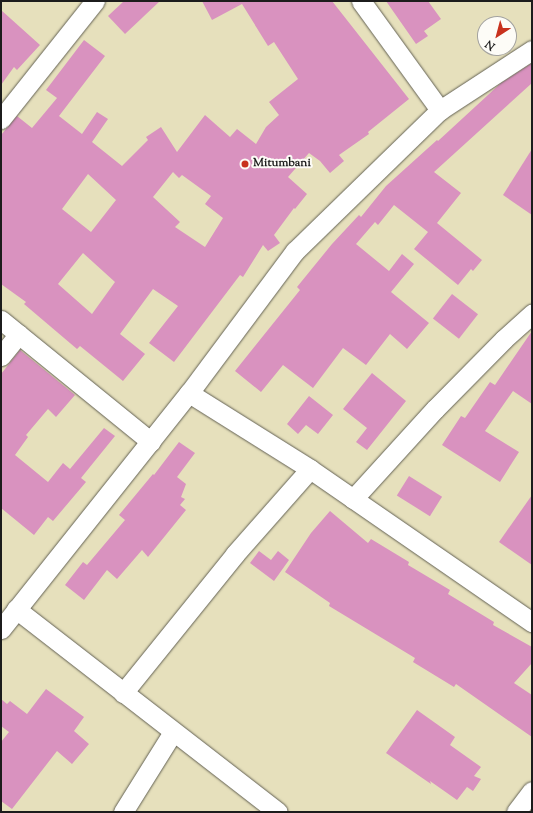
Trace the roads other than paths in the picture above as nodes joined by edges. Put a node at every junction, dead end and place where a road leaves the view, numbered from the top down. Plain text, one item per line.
1 (95, 1) edge
2 (361, 1) edge
3 (532, 50) edge
4 (440, 110) junction
5 (1, 119) edge
6 (532, 314) edge
7 (1, 320) edge
8 (19, 334) junction
9 (1, 356) edge
10 (189, 393) junction
11 (150, 442) junction
12 (310, 469) junction
13 (353, 499) junction
14 (16, 609) junction
15 (532, 622) edge
16 (1, 629) edge
17 (123, 693) junction
18 (173, 732) junction
19 (532, 791) edge
20 (123, 812) edge
21 (278, 812) edge
22 (516, 812) edge

1 - 5 street
2 - 4 street
3 - 4 street
4 - 10 street
6 - 13 street
7 - 8 street
8 - 9 street
8 - 11 street
10 - 11 street
10 - 12 street
11 - 14 street
12 - 13 street
12 - 17 street
13 - 15 street
14 - 16 street
14 - 17 street
17 - 18 street
18 - 20 street
18 - 21 street
19 - 22 street

